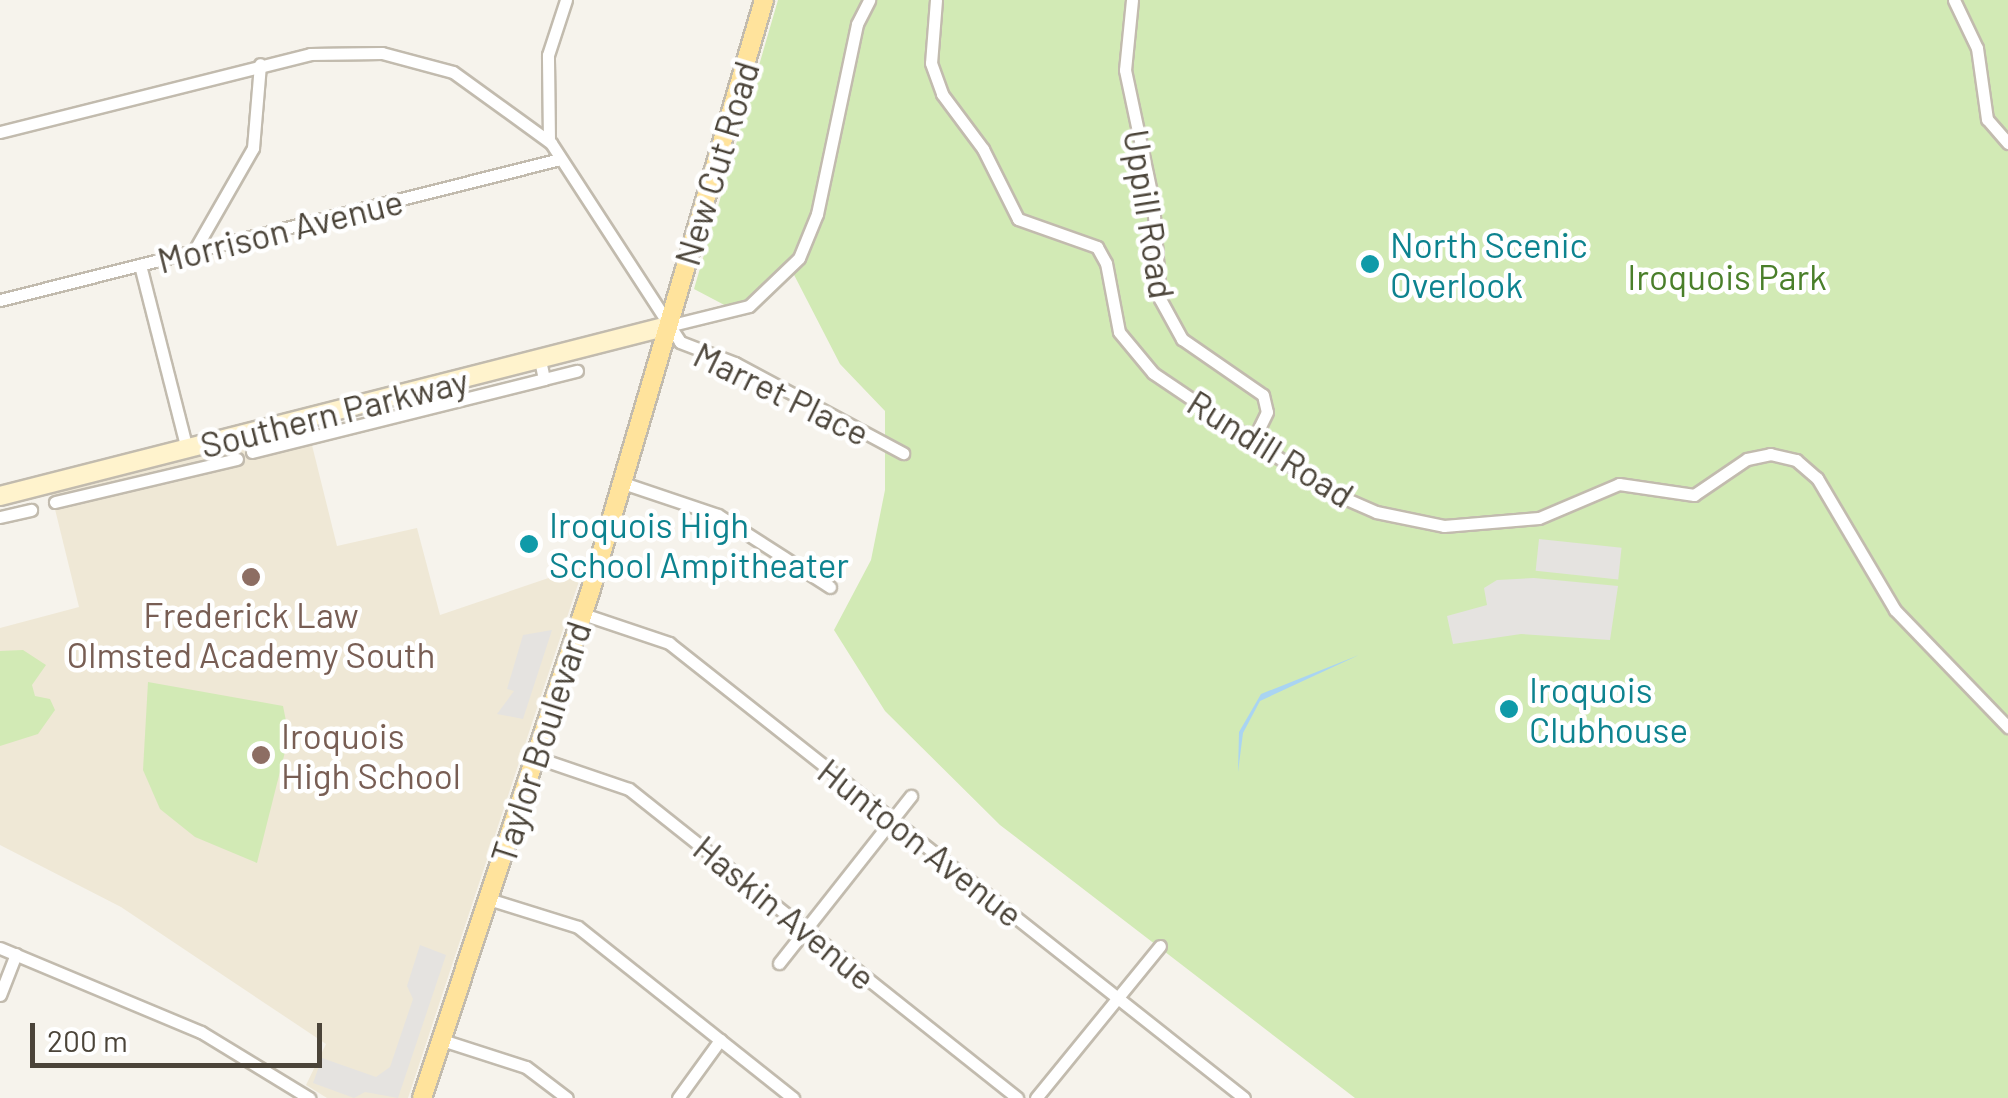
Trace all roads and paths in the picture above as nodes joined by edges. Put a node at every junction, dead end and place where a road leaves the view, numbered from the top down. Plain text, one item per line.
1 (566, 0) edge
2 (764, 0) edge
3 (869, 0) edge
4 (936, 0) edge
5 (1132, 0) edge
6 (1954, 0) edge
7 (260, 64) junction
8 (0, 132) edge
9 (549, 142) junction
10 (2008, 143) edge
11 (560, 159) junction
12 (194, 252) junction
13 (140, 265) junction
14 (0, 300) edge
15 (668, 326) junction
16 (540, 360) junction
17 (577, 371) dead end
18 (544, 379) junction
19 (272, 427) junction
20 (1255, 437) junction
21 (278, 446) junction
22 (187, 449) junction
23 (252, 452) dead end
24 (903, 453) dead end
25 (237, 459) dead end
26 (623, 483) junction
27 (0, 496) edge
28 (55, 502) dead end
29 (31, 510) dead end
30 (0, 518) edge
31 (830, 588) dead end
32 (582, 614) junction
33 (2008, 727) edge
34 (535, 758) junction
35 (911, 796) dead end
36 (893, 820) junction
37 (488, 899) junction
38 (805, 929) junction
39 (1160, 946) dead end
40 (0, 948) edge
41 (16, 954) junction
42 (779, 963) dead end
43 (0, 995) edge
44 (1118, 998) junction
45 (442, 1040) junction
46 (720, 1040) junction
47 (310, 1098) edge
48 (422, 1098) edge
49 (566, 1098) edge
50 (678, 1098) edge
51 (793, 1098) edge
52 (1017, 1098) edge
53 (1036, 1098) edge
54 (1244, 1098) edge

1 - 9 street
2 - 15 main road, New Cut Road
3 - 15 street
4 - 20 street, Rundill Road
5 - 20 street, Uppill Road
6 - 10 street
7 - 8 street
7 - 9 street
7 - 12 street
9 - 11 street
11 - 12 street, Morrison Avenue
11 - 15 street
12 - 13 street, Morrison Avenue
13 - 14 street, Morrison Avenue
13 - 22 street
15 - 16 main road, Southern Parkway
15 - 24 street, Marret Place
15 - 26 main road, Taylor Boulevard
16 - 18 street
16 - 19 main road, Southern Parkway
17 - 18 street
18 - 21 street
19 - 21 street
19 - 22 main road, Southern Parkway
20 - 33 street, Rundill Road
21 - 23 street
22 - 27 main road, Southern Parkway
25 - 28 street
26 - 31 street
26 - 32 main road, Taylor Boulevard
29 - 30 street
32 - 34 main road, Taylor Boulevard
32 - 36 street, Huntoon Avenue
34 - 37 main road, Taylor Boulevard
34 - 38 street, Haskin Avenue
35 - 36 street
36 - 38 street
36 - 44 street, Huntoon Avenue
37 - 45 main road, Taylor Boulevard
37 - 46 street
38 - 42 street
38 - 52 street, Haskin Avenue
39 - 44 street
40 - 41 street
41 - 43 street
41 - 47 street
44 - 53 street
44 - 54 street, Huntoon Avenue
45 - 48 main road, Taylor Boulevard
45 - 49 street
46 - 50 street
46 - 51 street

